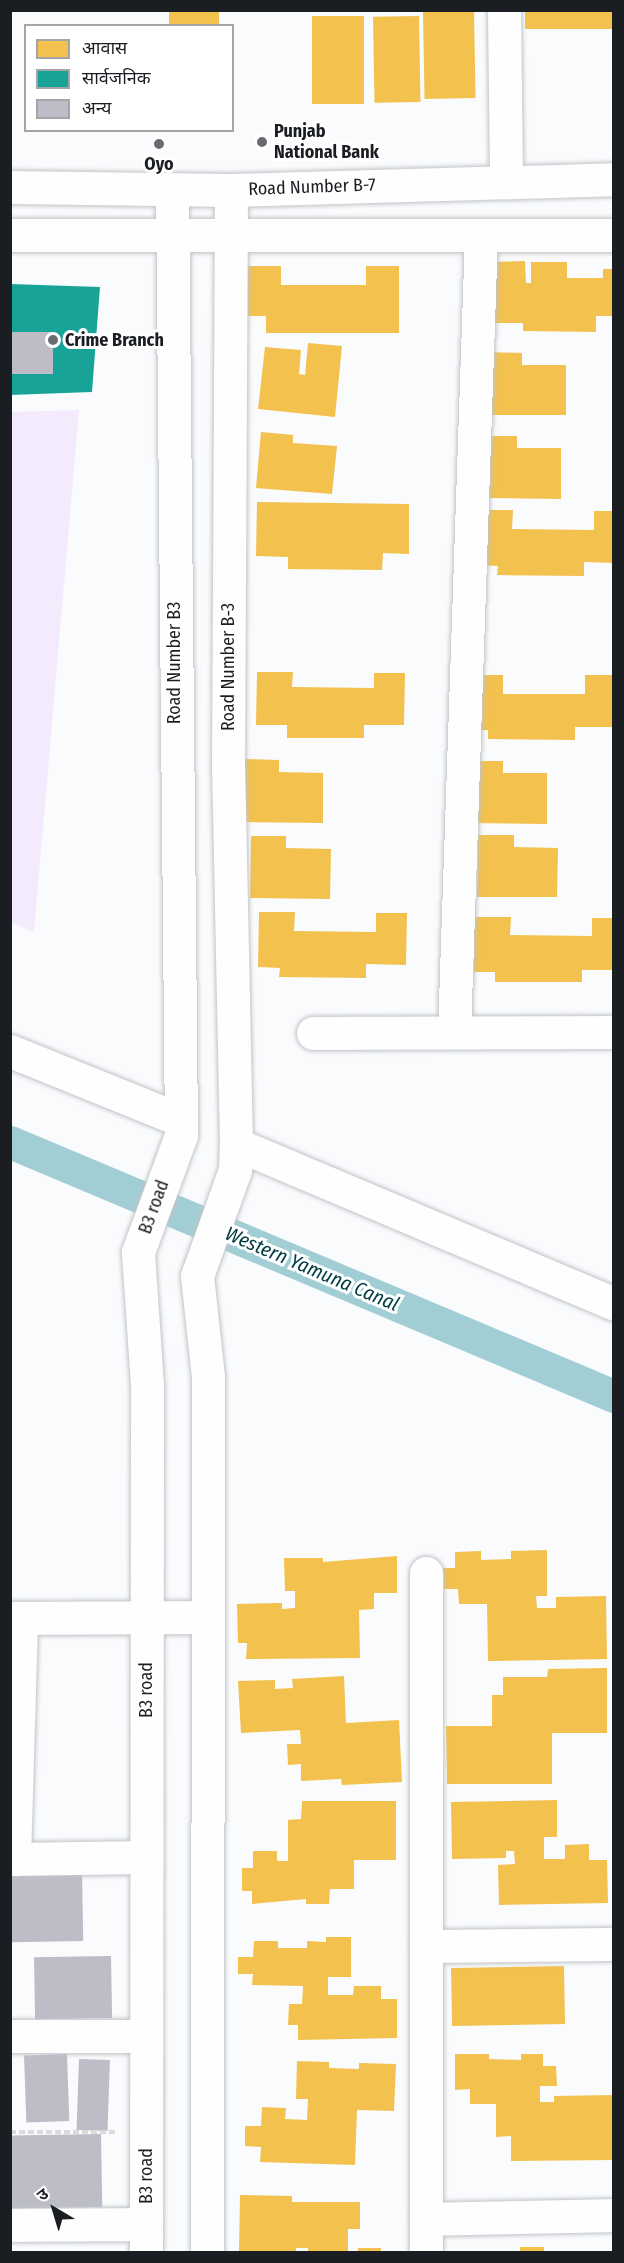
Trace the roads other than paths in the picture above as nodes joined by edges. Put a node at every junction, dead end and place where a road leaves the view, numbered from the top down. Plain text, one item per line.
1 (504, 10) edge
2 (614, 179) edge
3 (506, 180) junction
4 (10, 187) edge
5 (172, 190) junction
6 (231, 190) junction
7 (10, 235) edge
8 (172, 235) junction
9 (230, 235) junction
10 (481, 235) junction
11 (614, 235) edge
12 (454, 1032) junction
13 (614, 1032) edge
14 (313, 1033) dead end
15 (10, 1051) edge
16 (181, 1128) junction
17 (236, 1157) junction
18 (614, 1304) edge
19 (426, 1572) dead end
20 (208, 1617) junction
21 (16, 1618) edge
22 (146, 1618) junction
23 (146, 1857) junction
24 (12, 1859) edge
25 (614, 1944) edge
26 (426, 1946) junction
27 (10, 2036) edge
28 (146, 2036) junction
29 (614, 2215) edge
30 (426, 2219) junction
31 (10, 2226) edge
32 (146, 2238) edge
33 (207, 2253) edge
34 (426, 2253) edge

1 - 3 street
2 - 3 street, Road Number B-7
3 - 6 street, Road Number B-7
4 - 5 street, Road Number B-7
5 - 6 street, Road Number B-7
5 - 8 street, Road Number B3
6 - 9 street, Road Number B-3
7 - 8 street
8 - 9 street
8 - 16 street, Road Number B3
9 - 10 street
9 - 17 street, Road Number B-3
10 - 11 street
10 - 12 street
12 - 13 street
12 - 14 street
15 - 16 street
16 - 22 street, B3 road
17 - 18 street
17 - 20 street
19 - 26 street
20 - 22 street
20 - 33 street
21 - 22 street
21 - 24 street
22 - 23 street, B3 road
23 - 24 street
23 - 28 street, B3 road
25 - 26 street
26 - 30 street
27 - 28 street
28 - 32 street, B3 road
29 - 30 street
30 - 34 street
31 - 32 street

